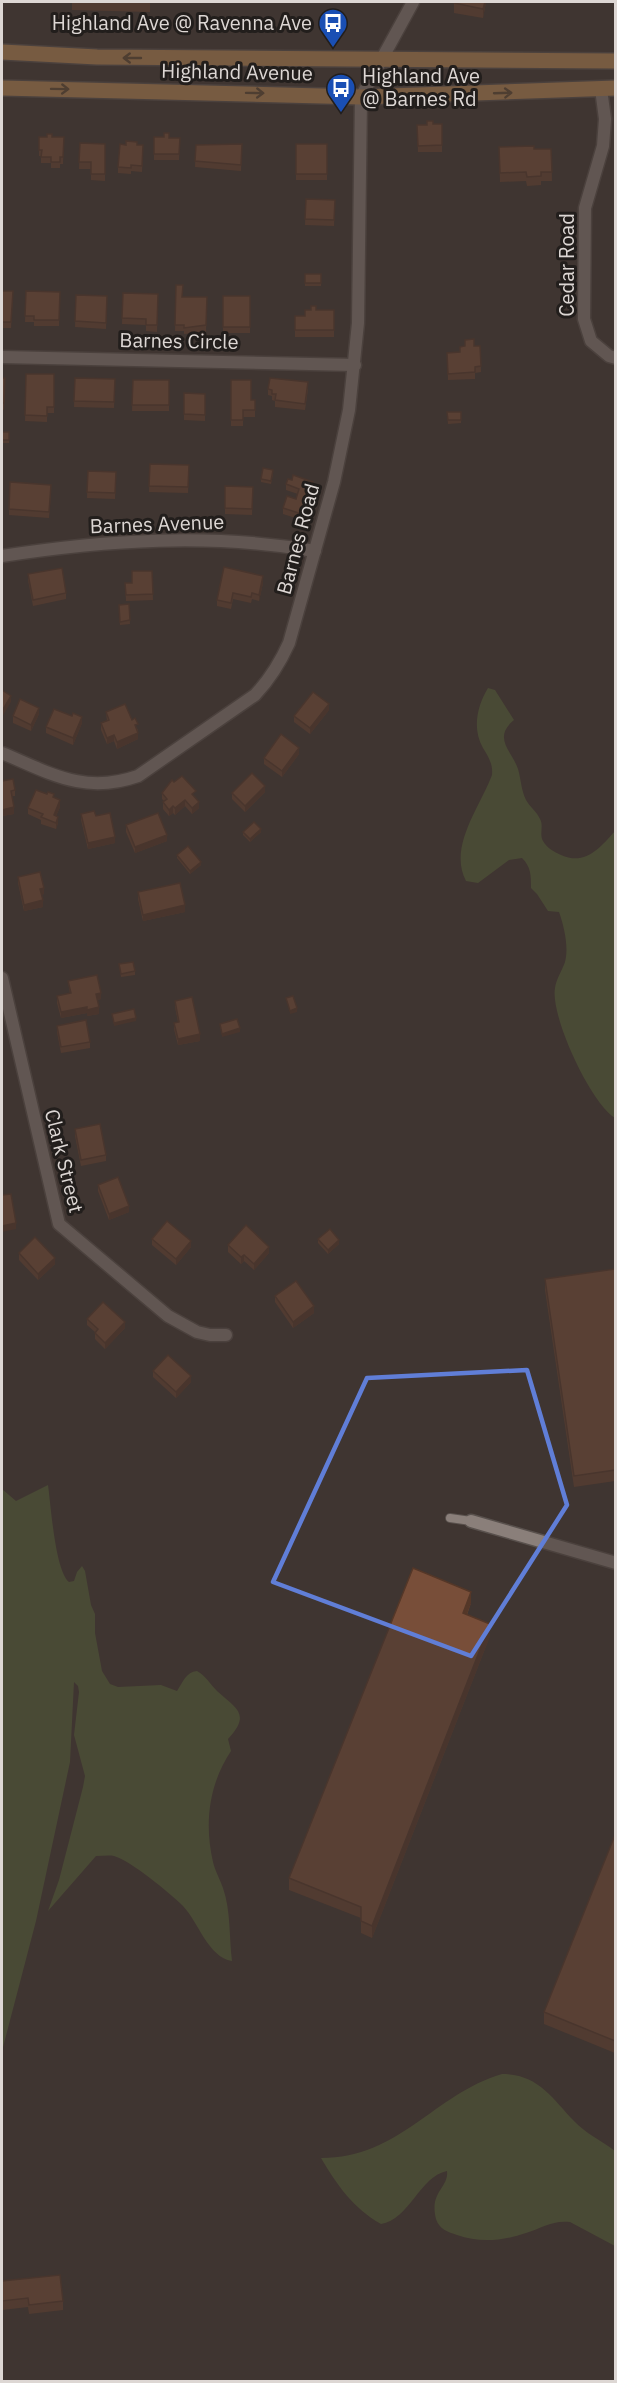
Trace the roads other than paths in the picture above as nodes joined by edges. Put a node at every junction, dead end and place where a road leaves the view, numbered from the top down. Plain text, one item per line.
1 (413, 2) edge
2 (2, 52) edge
3 (379, 60) junction
4 (615, 61) edge
5 (2, 88) edge
6 (608, 89) edge
7 (361, 97) junction
8 (2, 357) edge
9 (615, 357) edge
10 (355, 365) junction
11 (315, 552) junction
12 (2, 556) edge
13 (2, 753) edge
14 (2, 978) edge
15 (226, 1335) dead end
16 (450, 1518) dead end
17 (471, 1521) joint
18 (615, 1563) edge

1 - 3 street
3 -> 2 main road, Highland Avenue
3 - 4 main road, Highland Avenue
3 - 7 street
5 -> 7 main road, Highland Avenue
7 -> 6 main road, Highland Avenue
6 - 9 street, Cedar Road
7 - 10 street, Barnes Road
8 - 10 street, Barnes Circle
10 - 11 street, Barnes Road
11 - 12 street, Barnes Avenue
11 - 13 street, Barnes Road
14 - 15 street, Clark Street
16 - 17 lane
17 - 18 street

